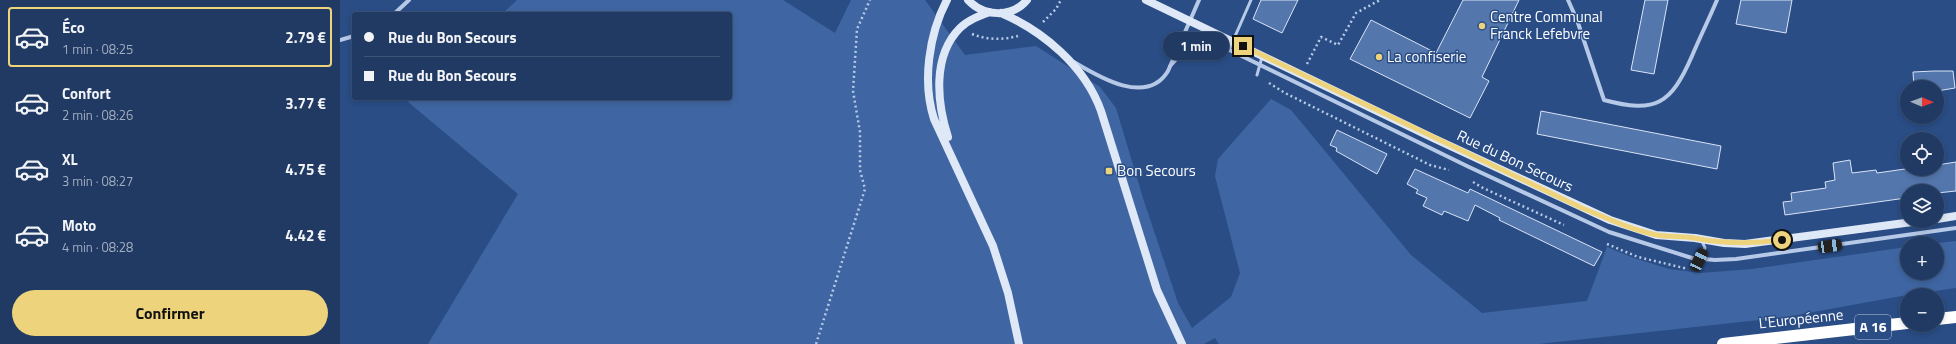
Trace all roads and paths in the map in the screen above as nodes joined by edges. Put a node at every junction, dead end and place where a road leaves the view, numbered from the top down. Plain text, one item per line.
1 (409, 0) edge
2 (870, 0) edge
3 (946, 0) edge
4 (968, 0) edge
5 (1027, 0) edge
6 (1146, 0) edge
7 (1199, 0) edge
8 (1251, 0) edge
9 (1380, 0) edge
10 (1568, 0) edge
11 (1717, 0) edge
12 (396, 12) edge
13 (990, 12) junction
14 (1001, 13) junction
15 (1190, 21) junction
16 (352, 37) edge
17 (340, 40) edge
18 (1233, 41) junction
19 (1229, 50) junction
20 (1063, 55) junction
21 (1263, 56) junction
22 (1259, 64) junction
23 (1170, 66) junction
24 (1302, 74) junction
25 (1257, 75) joint
26 (1339, 120) dead end
27 (954, 159) junction
28 (1956, 216) edge
29 (1944, 218) edge
30 (1900, 224) edge
31 (1956, 228) edge
32 (1702, 240) junction
33 (1699, 260) junction
34 (1956, 317) edge
35 (1944, 318) edge
36 (1900, 324) edge
37 (816, 344) edge
38 (1019, 344) edge
39 (1182, 344) edge
40 (1723, 344) edge

1 - 12 street
2 - 37 path
3 - 27 main road
4 - 13 main road
5 - 14 main road
6 - 15 main road, Rue du Bon Secours
7 - 15 street
8 - 18 lane
9 - 24 path
10 - 11 street
13 - 14 main road
13 - 27 main road
14 - 20 main road
15 - 18 main road, Rue du Bon Secours
15 - 23 street
16 - 17 street
18 - 19 lane
18 - 21 main road, Rue du Bon Secours
19 - 22 street, Rue du Bon Secours
19 - 23 street, Rue du Bon Secours
20 - 23 street
20 - 39 main road
21 - 22 lane
21 - 24 main road, Rue du Bon Secours
22 - 25 lane
22 - 33 street, Rue du Bon Secours
24 - 32 main road, Rue du Bon Secours
25 - 26 path
27 - 38 main road
28 - 29 main road
30 - 32 main road, Rue du Bon Secours
31 - 33 street, Rue du Bon Secours
32 - 33 lane
34 - 35 highway
36 - 40 highway, L'Européenne / A 16

